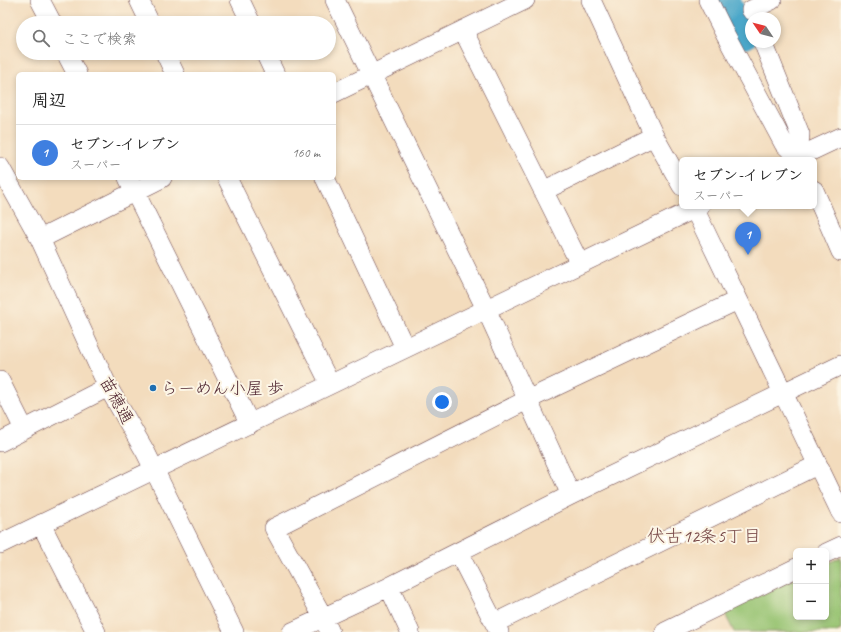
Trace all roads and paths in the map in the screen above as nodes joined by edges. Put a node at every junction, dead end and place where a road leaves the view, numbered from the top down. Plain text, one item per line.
1 (40, 0) edge
2 (139, 0) edge
3 (240, 0) edge
4 (335, 0) edge
5 (525, 0) edge
6 (591, 0) edge
7 (708, 0) edge
8 (772, 0) edge
9 (750, 9) edge
10 (48, 16) edge
11 (147, 16) edge
12 (248, 16) edge
13 (463, 30) junction
14 (765, 48) edge
15 (70, 60) edge
16 (168, 60) edge
17 (268, 60) edge
18 (76, 72) edge
19 (174, 72) edge
20 (274, 72) edge
21 (372, 75) junction
22 (336, 92) edge
23 (654, 136) junction
24 (841, 138) edge
25 (795, 157) edge
26 (797, 157) edge
27 (801, 157) edge
28 (0, 167) edge
29 (153, 180) edge
30 (228, 180) edge
31 (326, 180) edge
32 (679, 181) edge
33 (131, 185) edge
34 (543, 191) junction
35 (817, 197) edge
36 (692, 209) edge
37 (697, 209) edge
38 (40, 239) junction
39 (841, 252) edge
40 (580, 264) junction
41 (738, 300) junction
42 (486, 309) junction
43 (405, 348) junction
44 (841, 365) edge
45 (0, 381) edge
46 (330, 384) junction
47 (108, 387) junction
48 (783, 394) junction
49 (527, 400) junction
50 (250, 424) junction
51 (24, 429) junction
52 (0, 442) edge
53 (817, 465) junction
54 (154, 469) junction
55 (571, 495) junction
56 (841, 513) edge
57 (41, 524) junction
58 (0, 544) edge
59 (841, 546) edge
60 (458, 552) junction
61 (829, 552) edge
62 (793, 569) edge
63 (389, 587) junction
64 (327, 625) edge
65 (497, 627) edge
66 (96, 632) edge
67 (234, 632) edge
68 (292, 632) edge
69 (410, 632) edge
70 (665, 632) edge

1 - 10 street
2 - 11 street
3 - 12 street
4 - 21 street
5 - 13 street
6 - 23 street
7 - 25 street
8 - 9 street
13 - 21 street
13 - 34 street
14 - 26 street
15 - 18 street
16 - 19 street
17 - 20 street
21 - 22 street
21 - 42 street
23 - 32 street
23 - 34 street
24 - 27 street
28 - 38 street, 苗穂通
29 - 33 street
30 - 46 street
31 - 43 street
33 - 38 street
33 - 50 street
34 - 40 street
35 - 39 street
36 - 40 street
37 - 41 street
38 - 47 street, 苗穂通
40 - 42 street
41 - 48 street
41 - 49 street
42 - 43 street
42 - 49 street
43 - 46 street
44 - 48 street
45 - 51 street
46 - 50 street
47 - 51 street
47 - 54 street, 苗穂通
48 - 53 street
48 - 55 street
49 - 55 street
49 - 64 street
50 - 54 street
51 - 52 street
53 - 56 street
53 - 65 street
54 - 57 street
54 - 67 street, 苗穂通
55 - 60 street
57 - 58 street
57 - 66 street
59 - 61 street
60 - 63 street
60 - 65 street
62 - 70 street
63 - 64 street
63 - 69 street
64 - 68 street

